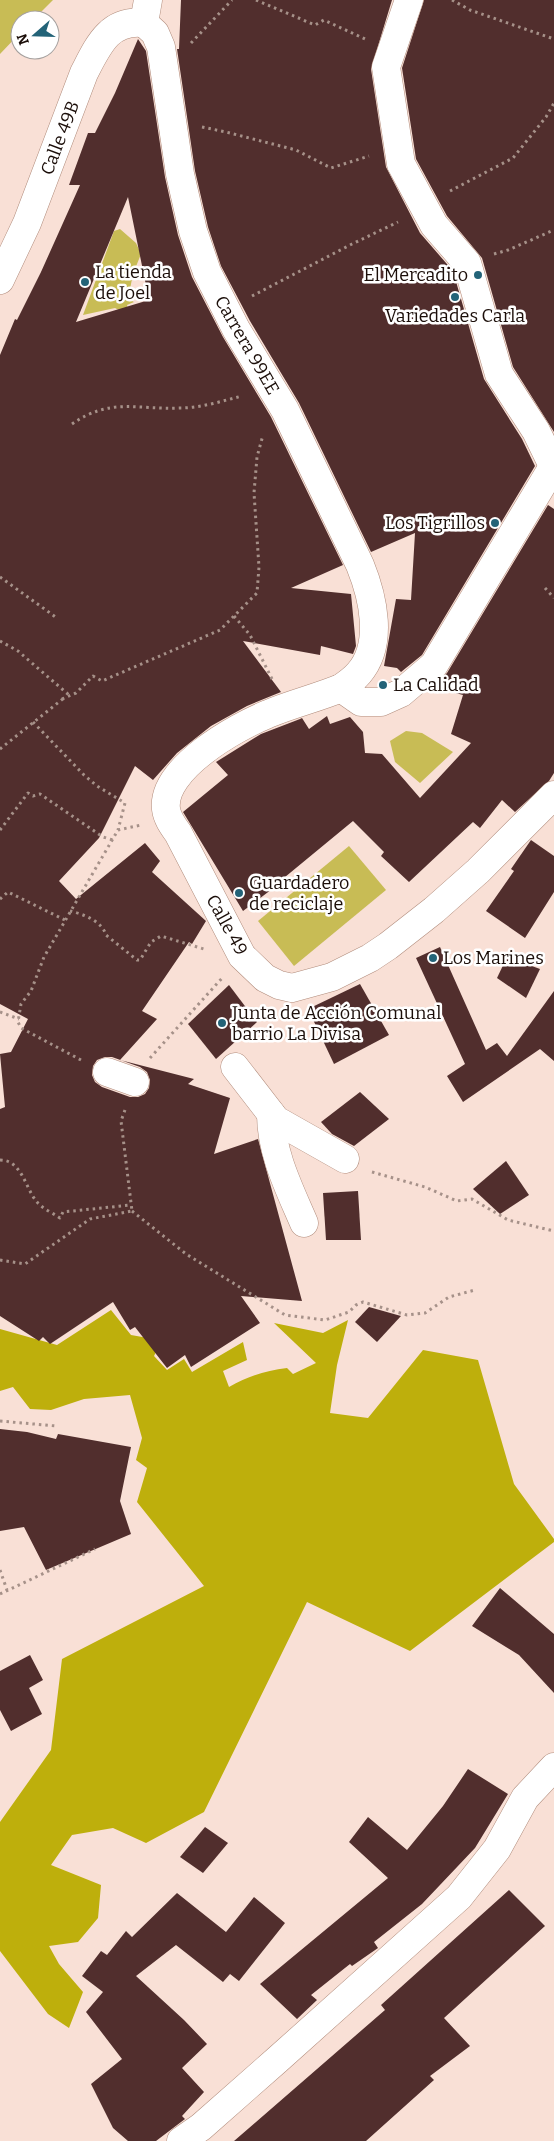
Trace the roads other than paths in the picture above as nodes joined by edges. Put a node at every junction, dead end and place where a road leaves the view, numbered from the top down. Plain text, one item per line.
1 (409, 0) edge
2 (146, 11) edge
3 (0, 280) edge
4 (553, 465) edge
5 (368, 658) joint
6 (341, 688) junction
7 (554, 795) edge
8 (235, 1066) dead end
9 (107, 1072) road end
10 (135, 1082) road end
11 (271, 1114) junction
12 (345, 1159) road end
13 (304, 1223) dead end
14 (554, 1767) edge
15 (181, 2141) edge

1 - 4 street
2 - 3 street, Calle 49B
2 - 5 street, Carrera 99EE
4 - 6 street
5 - 6 street, Calle 49
6 - 7 street, Calle 49
8 - 11 street
9 - 10 street
11 - 12 street
11 - 13 street
14 - 15 street

